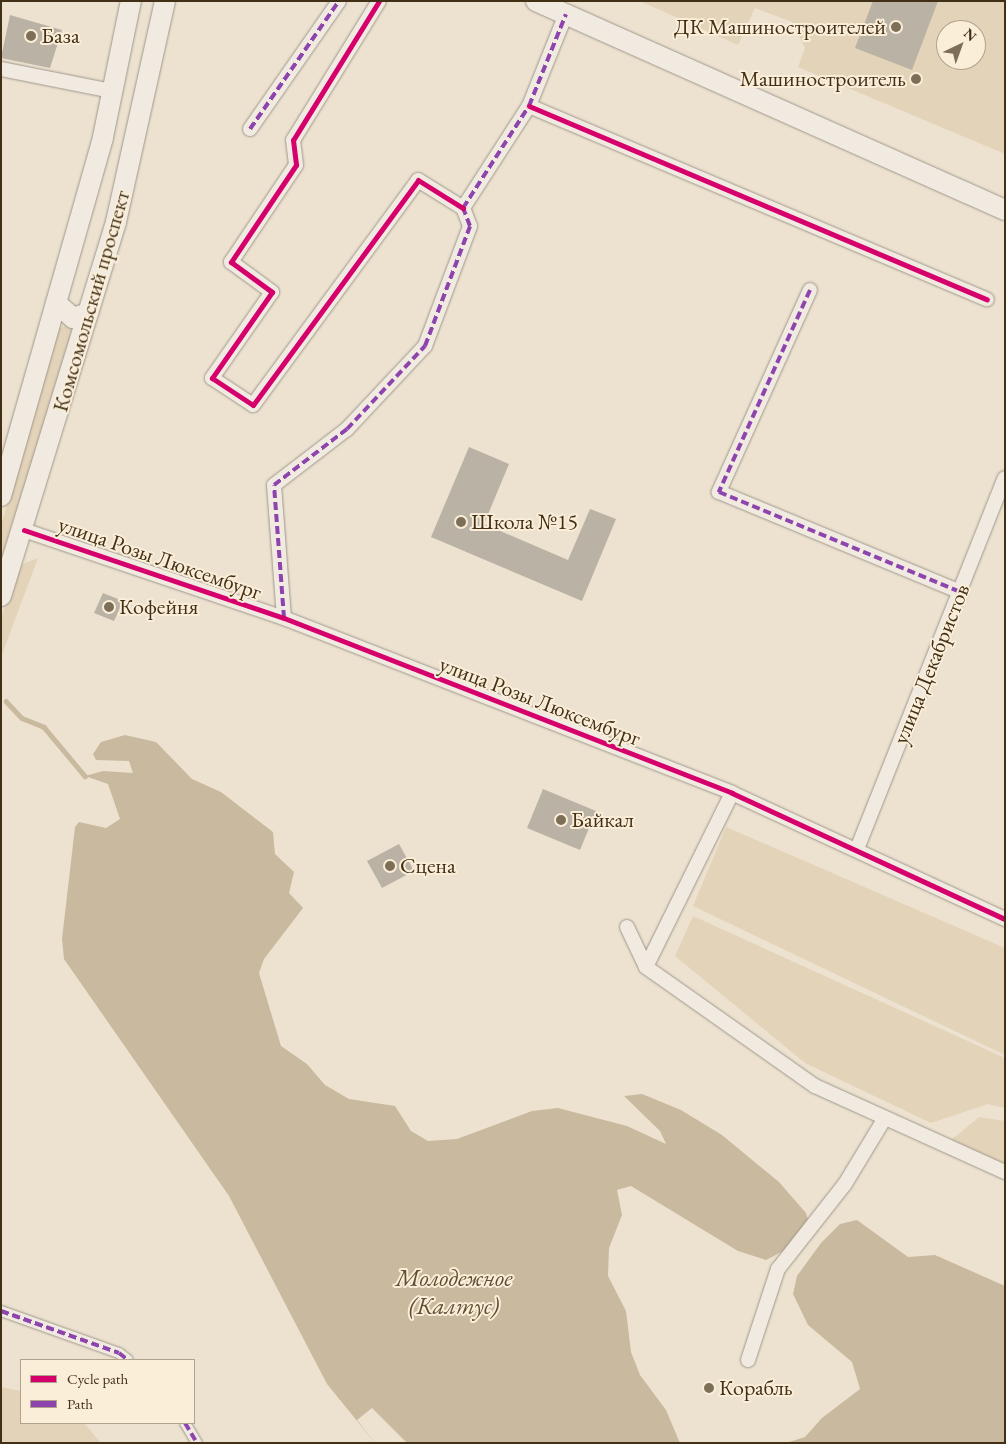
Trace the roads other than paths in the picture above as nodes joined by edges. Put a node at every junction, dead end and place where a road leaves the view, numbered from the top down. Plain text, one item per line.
1 (131, 1) edge
2 (165, 1) edge
3 (339, 1) edge
4 (379, 1) edge
5 (536, 1) edge
6 (566, 14) junction
7 (1, 69) edge
8 (112, 90) junction
9 (529, 106) junction
10 (250, 129) dead end
11 (463, 208) junction
12 (1005, 210) edge
13 (810, 290) dead end
14 (987, 299) dead end
15 (56, 303) junction
16 (88, 313) junction
17 (1005, 478) edge
18 (1, 496) edge
19 (24, 530) junction
20 (960, 592) junction
21 (1, 596) edge
22 (284, 618) junction
23 (732, 794) junction
24 (857, 849) junction
25 (1005, 919) edge
26 (626, 927) dead end
27 (646, 967) junction
28 (885, 1118) junction
29 (1005, 1172) edge
30 (1, 1311) edge
31 (127, 1359) edge
32 (748, 1360) dead end
33 (186, 1424) edge
34 (197, 1443) edge

1 - 8 main road, Комсомольский проспект
2 - 16 main road, Комсомольский проспект
3 - 10 street
4 - 11 street
5 - 6 main road
6 - 9 street
6 - 12 main road
7 - 8 street
8 - 15 main road, Комсомольский проспект
9 - 11 street
9 - 14 street
11 - 22 street
13 - 20 street
15 - 16 main road
15 - 18 main road, Комсомольский проспект
16 - 19 main road, Комсомольский проспект
17 - 20 street, улица Декабристов
19 - 21 main road, Комсомольский проспект
19 - 22 street, улица Розы Люксембург
20 - 24 street, улица Декабристов
22 - 23 street, улица Розы Люксембург
23 - 24 street, улица Розы Люксембург
23 - 27 street
24 - 25 street, улица Розы Люксембург
26 - 27 street
27 - 28 street
28 - 29 street
28 - 32 street
30 - 31 street
33 - 34 street

